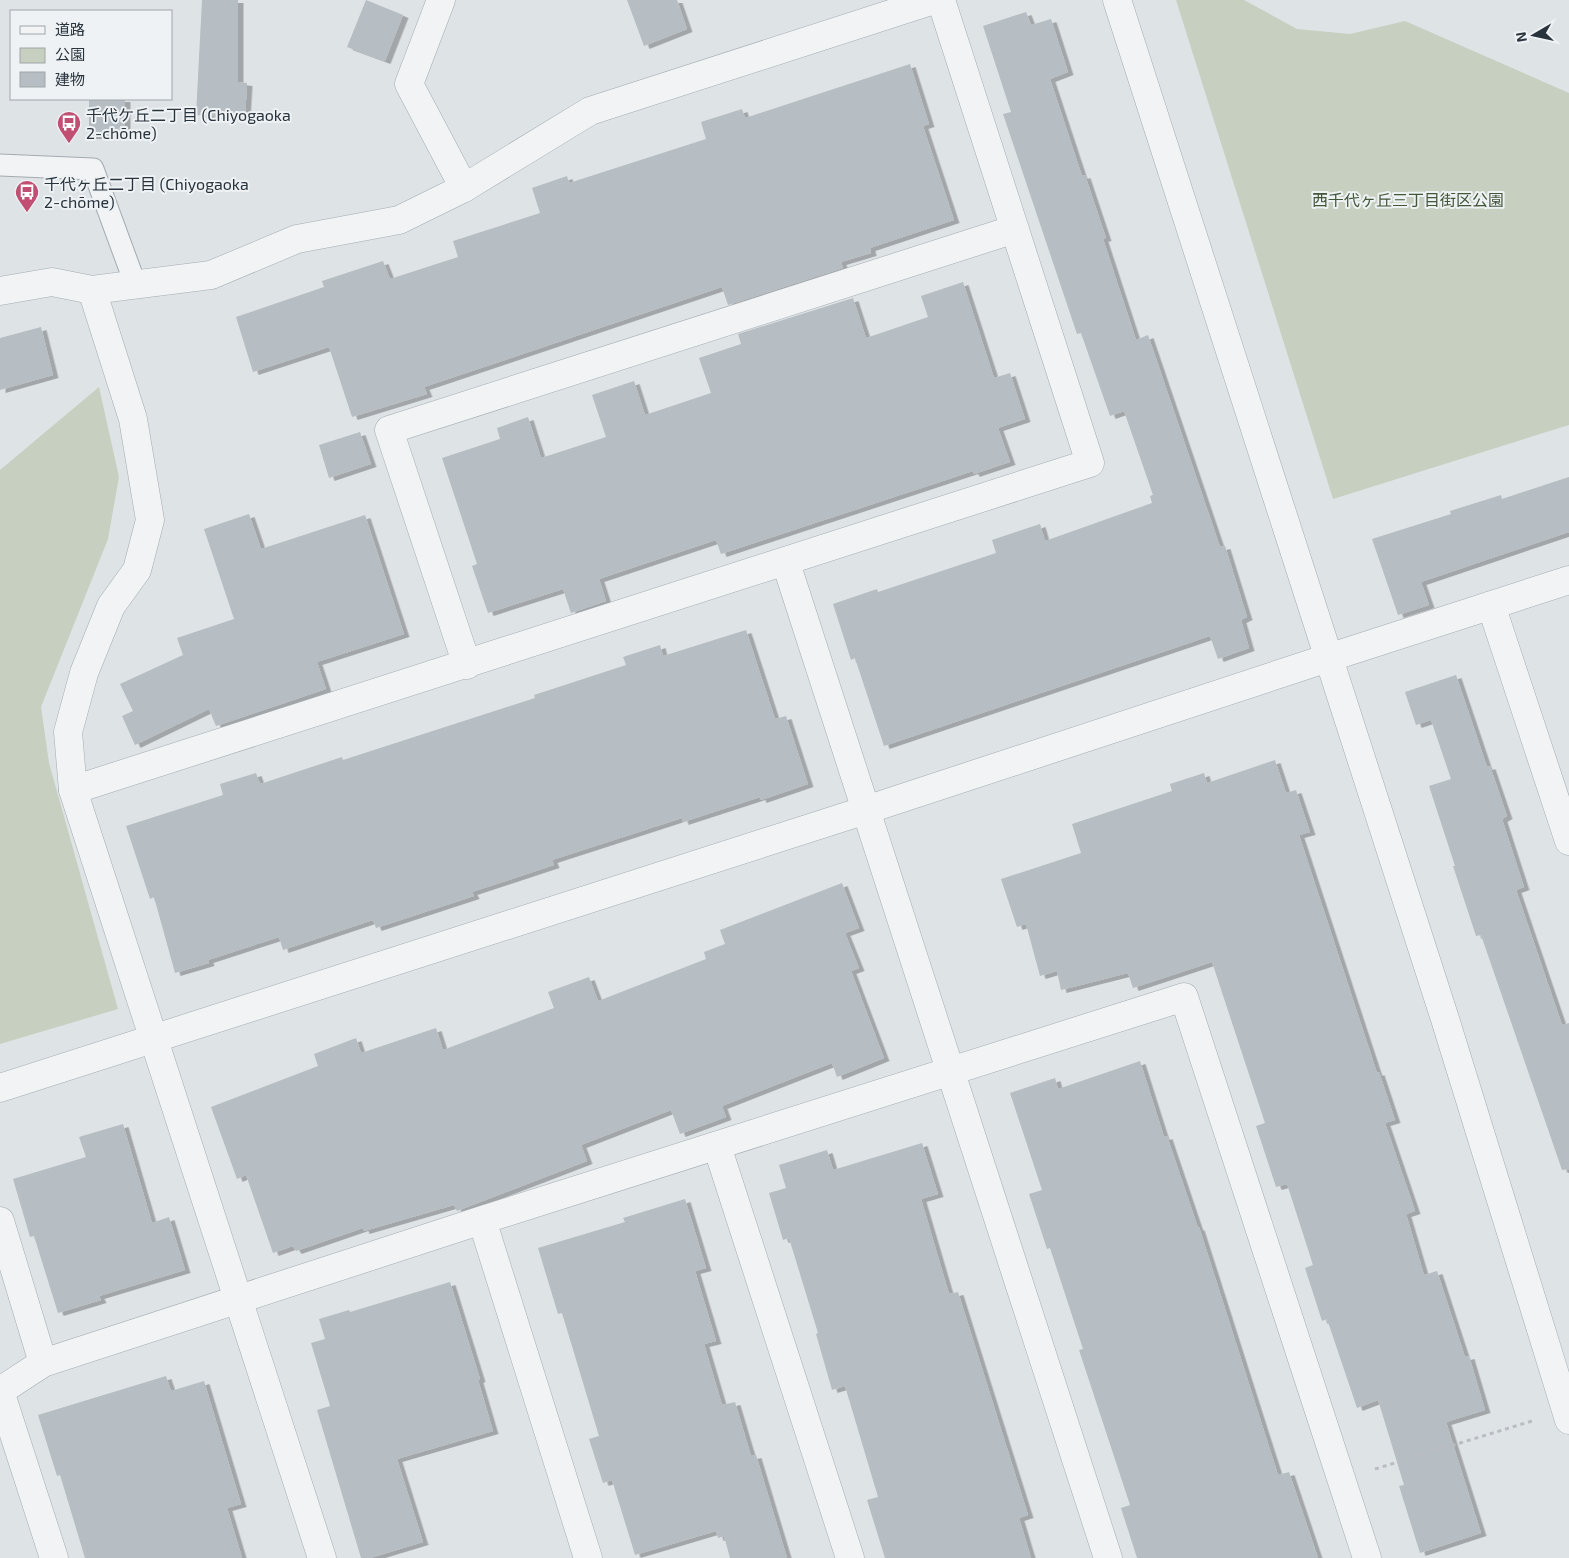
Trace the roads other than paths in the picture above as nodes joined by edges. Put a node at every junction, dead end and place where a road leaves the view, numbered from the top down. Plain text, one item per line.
1 (441, 0) edge
2 (934, 0) edge
3 (941, 0) edge
4 (1117, 0) edge
5 (0, 165) edge
6 (464, 188) junction
7 (1014, 229) junction
8 (136, 286) junction
9 (92, 290) junction
10 (0, 291) edge
11 (786, 563) junction
12 (1569, 580) edge
13 (1490, 605) junction
14 (1328, 658) junction
15 (467, 665) junction
16 (74, 790) junction
17 (866, 810) junction
18 (1569, 841) edge
19 (153, 1040) junction
20 (950, 1071) junction
21 (0, 1088) edge
22 (717, 1146) junction
23 (482, 1220) junction
24 (0, 1221) edge
25 (238, 1300) junction
26 (43, 1363) junction
27 (0, 1391) edge
28 (1567, 1407) edge
29 (54, 1558) edge
30 (322, 1558) edge
31 (588, 1558) edge
32 (850, 1558) edge
33 (1108, 1558) edge
34 (1367, 1558) edge

1 - 6 street
2 - 6 street
3 - 7 street
4 - 14 street
5 - 8 lane
6 - 8 street
7 - 11 street
7 - 15 street
8 - 9 street
9 - 10 street
9 - 16 street
11 - 15 street
11 - 17 street
12 - 13 street
13 - 14 street
13 - 18 street
14 - 17 street
14 - 28 street
15 - 16 street
16 - 19 street
17 - 19 street
17 - 20 street
19 - 21 street
19 - 25 street
20 - 22 street
20 - 33 street
20 - 34 street
22 - 23 street
22 - 32 street
23 - 25 street
23 - 31 street
24 - 26 street
25 - 26 street
25 - 30 street
26 - 27 street
27 - 29 street

